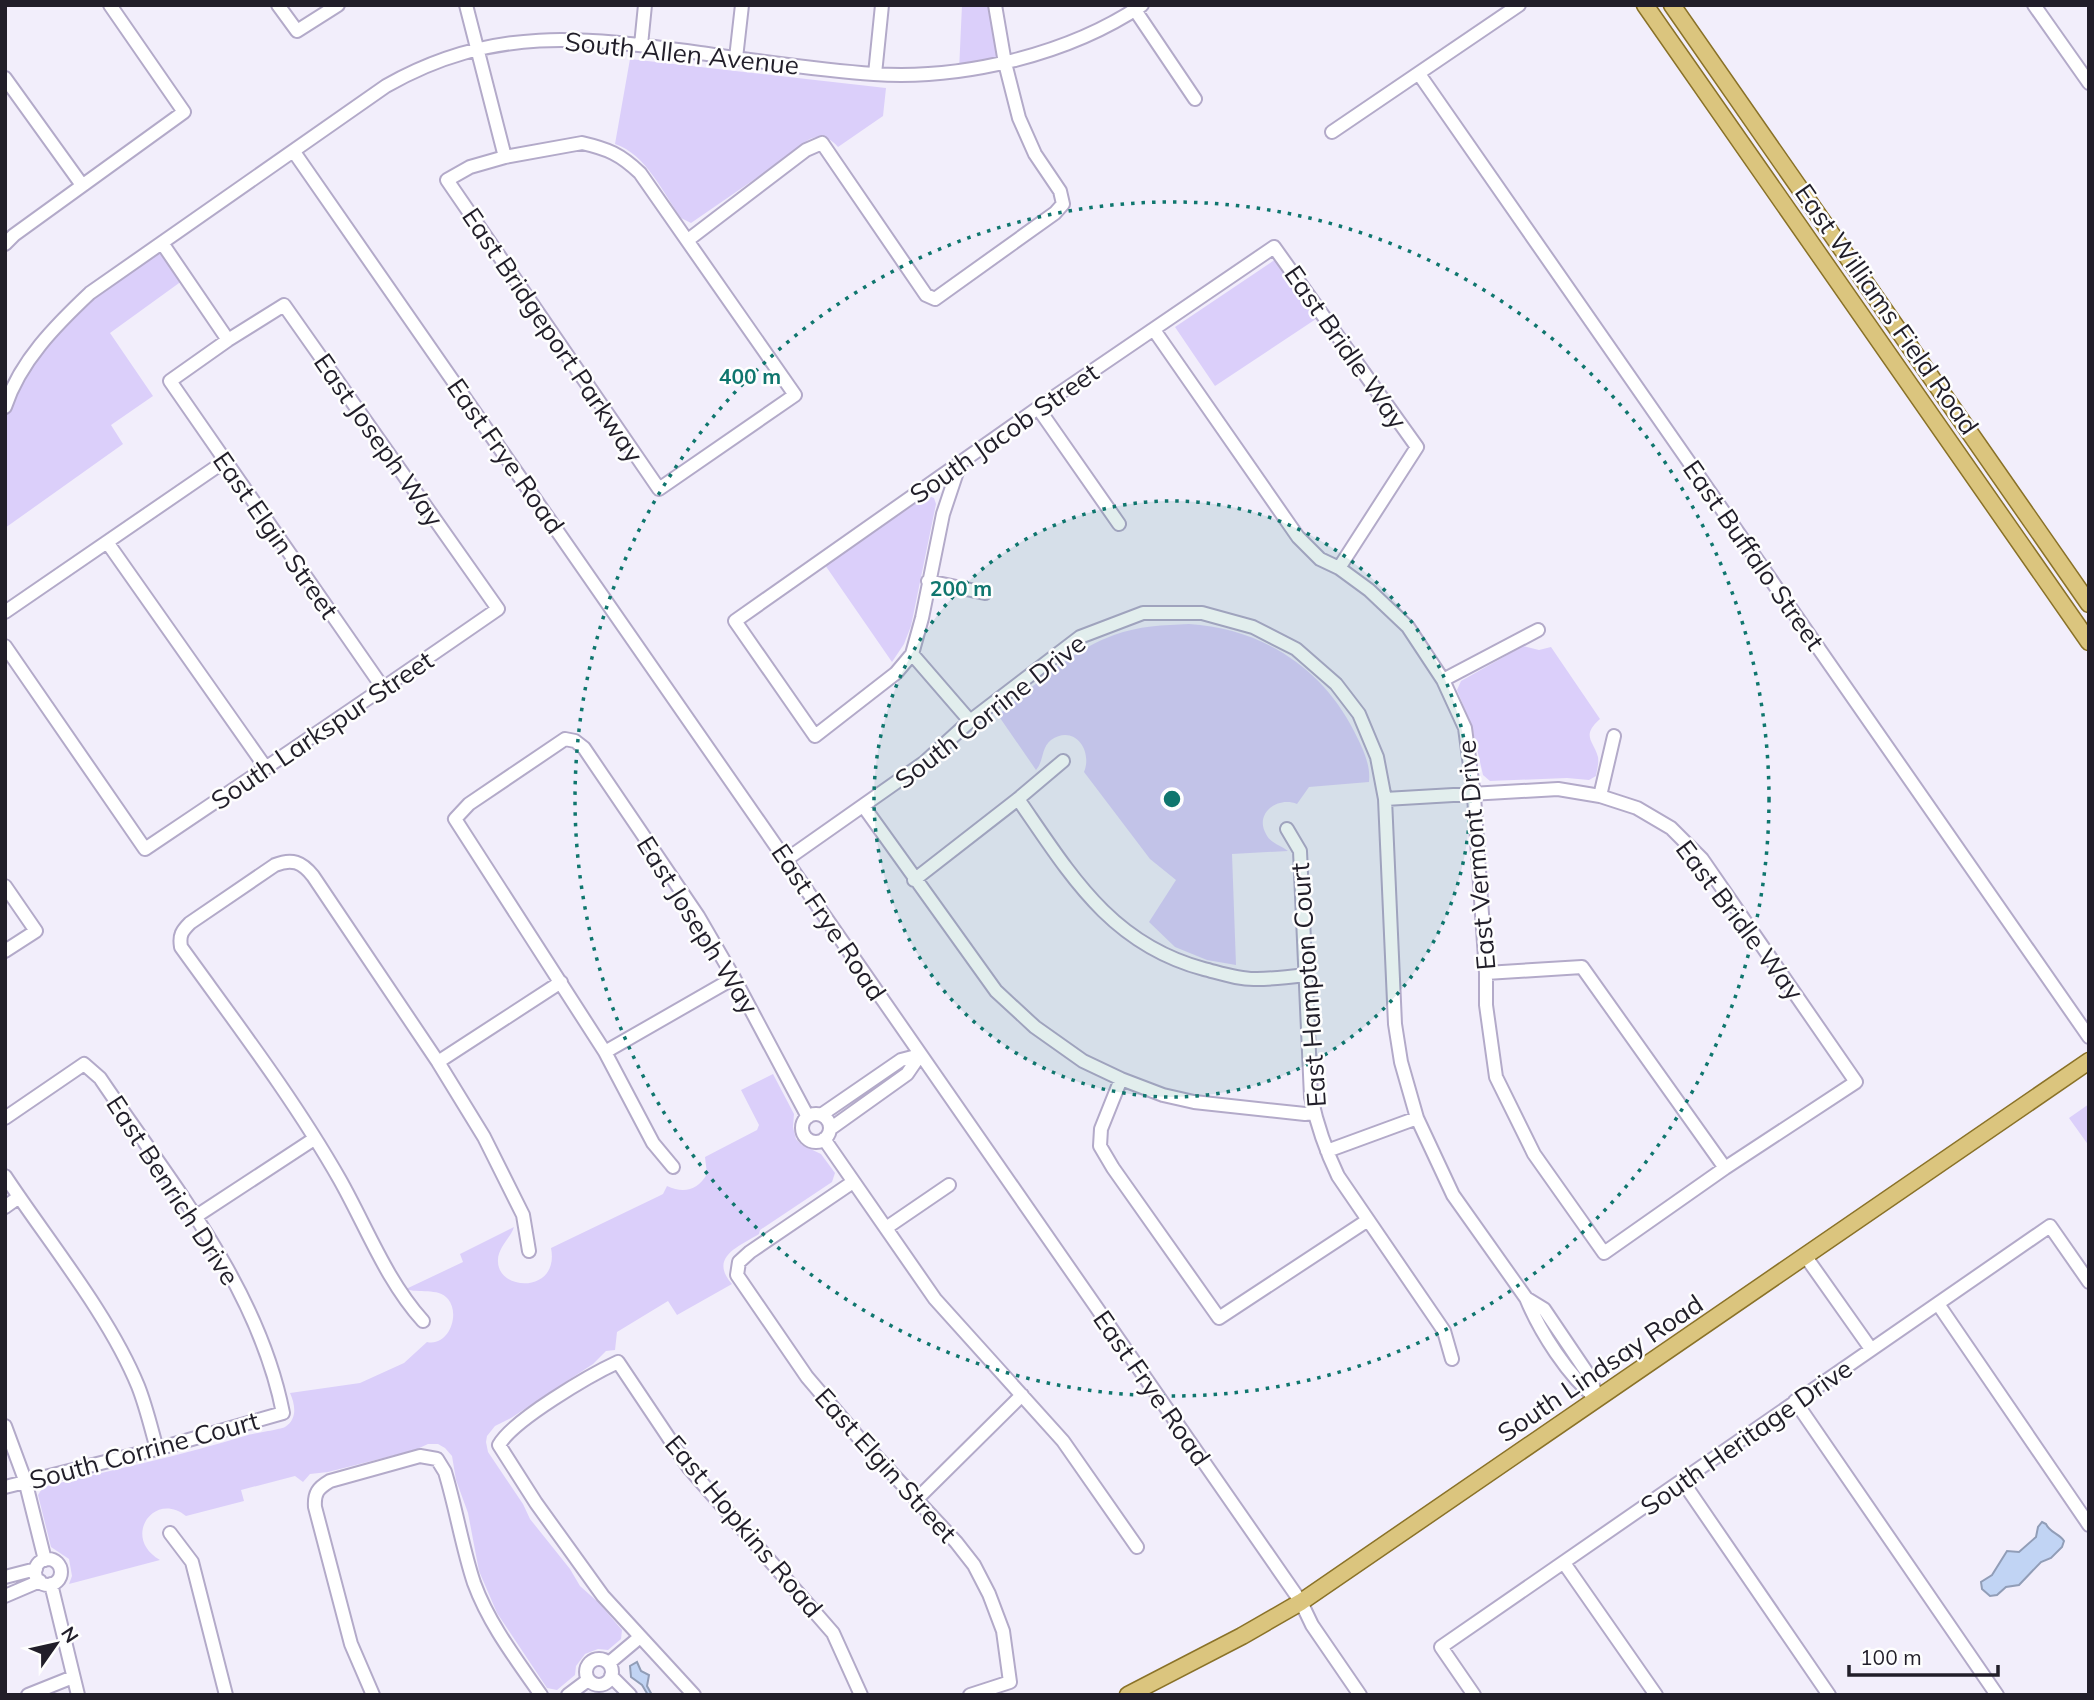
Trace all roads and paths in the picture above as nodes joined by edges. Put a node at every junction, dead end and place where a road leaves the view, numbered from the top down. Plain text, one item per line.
1 (110, 5) edge
2 (278, 5) edge
3 (338, 5) edge
4 (466, 5) edge
5 (645, 5) edge
6 (742, 5) edge
7 (882, 5) edge
8 (995, 5) edge
9 (1519, 5) edge
10 (1645, 5) edge
11 (1672, 5) edge
12 (2035, 5) edge
13 (1138, 8) edge
14 (640, 45) junction
15 (476, 49) junction
16 (736, 58) junction
17 (1005, 63) junction
18 (875, 74) junction
19 (1419, 74) junction
20 (6, 80) edge
21 (2089, 83) edge
22 (1195, 99) dead end
23 (1332, 132) dead end
24 (294, 152) junction
25 (505, 157) junction
26 (82, 185) junction
27 (688, 240) junction
28 (162, 243) junction
29 (5, 244) edge
30 (1274, 247) joint
31 (1154, 330) junction
32 (228, 340) junction
33 (5, 407) edge
34 (1038, 408) junction
35 (225, 461) junction
36 (960, 463) junction
37 (1119, 524) dead end
38 (107, 542) junction
39 (1339, 568) junction
40 (928, 581) junction
41 (985, 593) dead end
42 (2089, 604) edge
43 (498, 610) joint
44 (5, 612) edge
45 (1538, 630) dead end
46 (2089, 642) edge
47 (5, 646) edge
48 (912, 654) junction
49 (1443, 680) junction
50 (383, 688) junction
51 (970, 721) junction
52 (1614, 736) dead end
53 (1063, 761) dead end
54 (266, 768) junction
55 (1474, 796) junction
56 (1600, 796) junction
57 (1018, 799) junction
58 (1385, 799) junction
59 (863, 807) junction
60 (1287, 829) dead end
61 (787, 859) junction
62 (914, 880) junction
63 (5, 886) edge
64 (5, 951) edge
65 (1486, 973) junction
66 (1305, 975) junction
67 (734, 978) junction
68 (561, 982) junction
69 (2089, 1037) edge
70 (605, 1052) junction
71 (920, 1055) junction
72 (2089, 1061) edge
73 (438, 1062) junction
74 (1121, 1079) junction
75 (1314, 1113) junction
76 (814, 1116) junction
77 (5, 1118) edge
78 (1417, 1118) junction
79 (827, 1134) junction
80 (314, 1139) junction
81 (1327, 1151) junction
82 (673, 1167) dead end
83 (1726, 1168) junction
84 (5, 1176) edge
85 (853, 1182) junction
86 (949, 1185) dead end
87 (19, 1197) junction
88 (5, 1207) edge
89 (195, 1217) junction
90 (1368, 1220) junction
91 (886, 1228) junction
92 (529, 1251) dead end
93 (1806, 1257) junction
94 (2089, 1282) edge
95 (1938, 1304) junction
96 (423, 1321) dead end
97 (1871, 1349) junction
98 (1452, 1359) dead end
99 (1022, 1395) junction
100 (1597, 1399) junction
101 (1795, 1401) junction
102 (283, 1413) joint
103 (5, 1426) edge
104 (157, 1449) junction
105 (24, 1480) junction
106 (1682, 1482) junction
107 (5, 1487) edge
108 (916, 1500) junction
109 (2089, 1525) edge
110 (170, 1533) dead end
111 (1137, 1547) dead end
112 (1564, 1563) junction
113 (43, 1574) junction
114 (5, 1577) edge
115 (5, 1596) edge
116 (1301, 1602) junction
117 (640, 1637) junction
118 (609, 1663) junction
119 (611, 1676) junction
120 (73, 1677) junction
121 (588, 1680) junction
122 (604, 1690) edge
123 (1133, 1694) edge
124 (29, 1695) edge
125 (78, 1695) edge
126 (226, 1695) edge
127 (373, 1695) edge
128 (541, 1695) edge
129 (568, 1695) edge
130 (630, 1695) edge
131 (694, 1695) edge
132 (861, 1695) edge
133 (970, 1695) edge
134 (1360, 1695) edge
135 (1474, 1695) edge
136 (1656, 1695) edge
137 (1829, 1695) edge
138 (1997, 1695) edge

1 - 26 street
2 - 3 street
4 - 15 street
5 - 14 street
6 - 16 street
7 - 18 street
8 - 17 street
9 - 19 street
10 - 46 main road, East Williams Field Road
11 - 42 main road, East Williams Field Road
12 - 21 street
13 - 17 street, South Allen Avenue
13 - 22 street
14 - 15 street, South Allen Avenue
14 - 16 street, South Allen Avenue
15 - 24 street, South Allen Avenue
15 - 25 street
16 - 18 street, South Allen Avenue
17 - 18 street, South Allen Avenue
17 - 27 street
19 - 23 street
19 - 69 street, East Buffalo Street
20 - 26 street
24 - 28 street, South Allen Avenue
24 - 61 street, East Frye Road
25 - 27 street
25 - 27 street, East Bridgeport Parkway
26 - 29 street
28 - 32 street
28 - 33 street, South Allen Avenue
30 - 31 street, South Jacob Street
30 - 39 street, East Bridle Way
31 - 34 street, South Jacob Street
31 - 39 street, East Vermont Drive
32 - 35 street, East Elgin Street
32 - 43 street, East Joseph Way
34 - 36 street, South Jacob Street
34 - 37 street
35 - 38 street
35 - 50 street, East Elgin Street
36 - 40 street
36 - 48 street, South Jacob Street
38 - 44 street
38 - 54 street
39 - 49 street, East Vermont Drive
40 - 41 street
40 - 48 street
43 - 50 street, South Larkspur Street
45 - 49 street
47 - 54 street, South Larkspur Street
48 - 51 street
49 - 55 street, East Vermont Drive
50 - 54 street, South Larkspur Street
51 - 58 street, South Corrine Drive
51 - 59 street, South Corrine Drive
52 - 56 street
53 - 57 street
55 - 56 street, East Bridle Way
55 - 58 street, East Bridle Way
55 - 65 street, East Vermont Drive
56 - 83 street, East Bridle Way
57 - 62 street
57 - 66 street
58 - 78 street, South Corrine Drive
59 - 61 street, South Corrine Drive
59 - 62 street
60 - 66 street, East Hampton Court
61 - 71 street, East Frye Road
62 - 74 street
63 - 64 street
65 - 83 street
65 - 83 street, East Vermont Drive
66 - 75 street, East Hampton Court
67 - 68 street, East Joseph Way
67 - 70 street
67 - 76 street, East Joseph Way
68 - 70 street
68 - 73 street
70 - 82 street
71 - 76 street
71 - 79 street
71 - 116 street, East Frye Road
72 - 93 main road, South Lindsay Road
73 - 80 street
73 - 92 street
74 - 75 street
74 - 90 street
75 - 81 street, East Hampton Court
76 - 79 street, East Joseph Way
76 - 79 street, East Joseph Way
77 - 89 street, East Benrich Drive
78 - 81 street
78 - 100 street, South Corrine Drive
79 - 85 street, East Joseph Way
80 - 89 street
80 - 96 street
81 - 90 street, East Hampton Court
84 - 87 street
85 - 91 street, East Joseph Way
85 - 108 street, East Elgin Street
86 - 91 street
87 - 88 street
87 - 104 street
89 - 102 street, East Benrich Drive
90 - 98 street, East Hampton Court
91 - 99 street, East Joseph Way
93 - 97 street
93 - 100 main road, South Lindsay Road
94 - 95 street, South Heritage Drive
95 - 97 street, South Heritage Drive
95 - 109 street
97 - 101 street, South Heritage Drive
99 - 108 street
99 - 111 street, East Joseph Way
100 - 116 main road, South Lindsay Road
101 - 106 street, South Heritage Drive
101 - 138 street
102 - 104 street, South Corrine Court
103 - 105 street
104 - 105 street, South Corrine Court
105 - 107 street, South Corrine Court
105 - 113 street
106 - 112 street, South Heritage Drive
106 - 137 street
108 - 133 street, East Elgin Street
110 - 126 street
112 - 135 street, South Heritage Drive
112 - 136 street
113 - 114 street
113 - 115 street
113 - 120 street
116 - 123 main road, South Lindsay Road
116 - 134 street, East Frye Road
117 - 118 street
117 - 131 street
117 - 132 street, East Hopkins Road
118 - 119 street
118 - 121 street
119 - 122 street
119 - 130 street
120 - 124 street
120 - 125 street
121 - 122 street
121 - 129 street
127 - 128 street

